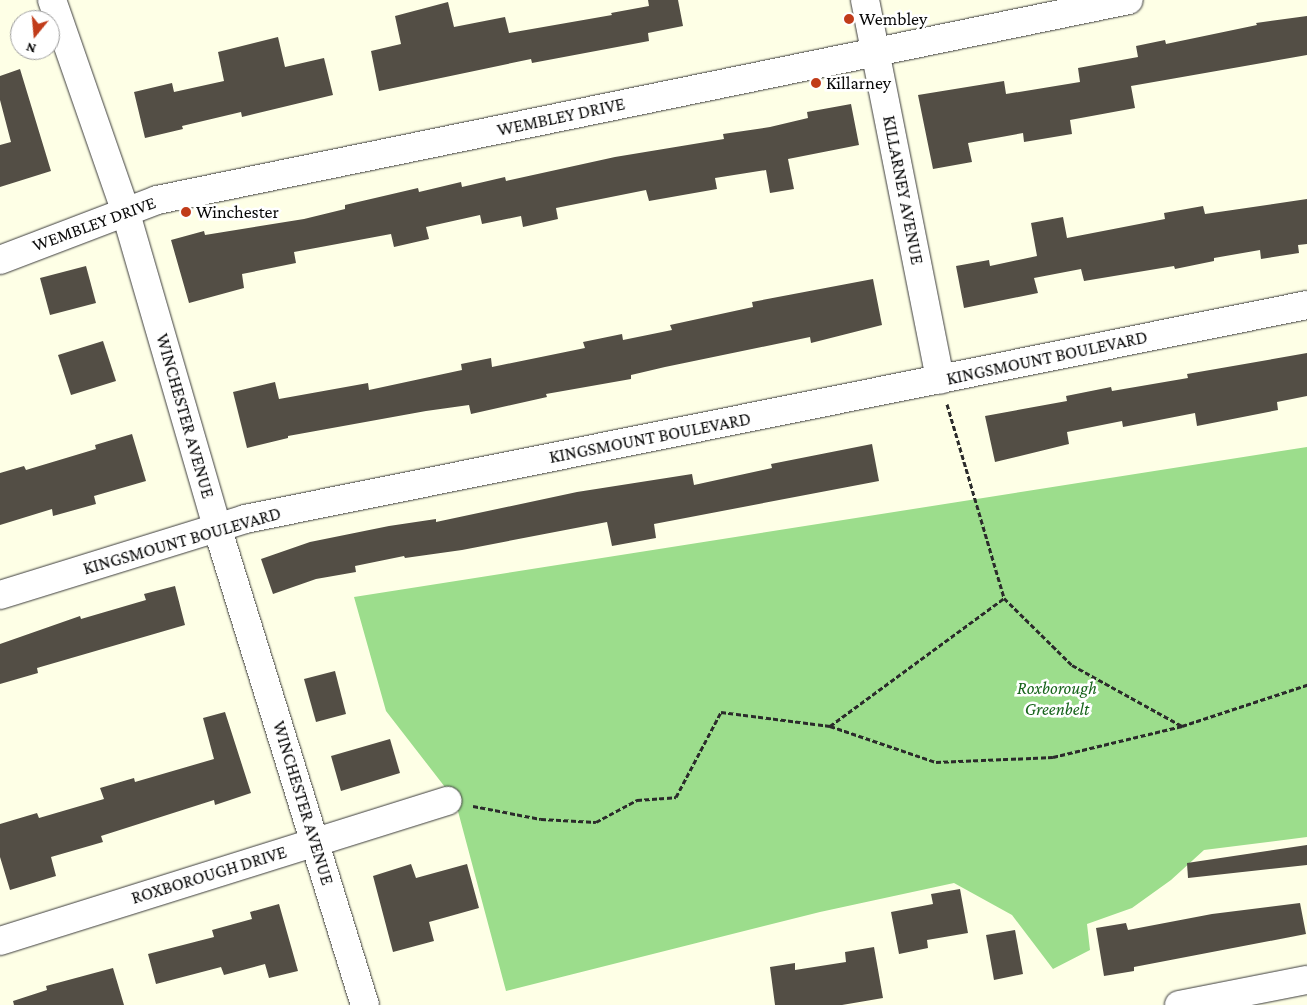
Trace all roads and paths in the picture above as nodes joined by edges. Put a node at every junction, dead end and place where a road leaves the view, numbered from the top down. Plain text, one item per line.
1 (52, 0) edge
2 (865, 0) edge
3 (1129, 0) edge
4 (876, 52) junction
5 (125, 210) junction
6 (0, 260) edge
7 (1307, 305) edge
8 (940, 380) junction
9 (217, 527) junction
10 (0, 595) edge
11 (1004, 598) junction
12 (1307, 685) edge
13 (830, 726) junction
14 (1182, 726) junction
15 (448, 801) joint
16 (316, 841) junction
17 (0, 941) edge
18 (1307, 980) edge
19 (365, 1005) edge
20 (1179, 1005) edge

1 - 5 street, WINCHESTER AVENUE
2 - 4 street, KILLARNEY AVENUE
3 - 4 street, WEMBLEY DRIVE
4 - 5 street, WEMBLEY DRIVE
4 - 8 street, KILLARNEY AVENUE
5 - 6 street, WEMBLEY DRIVE
5 - 9 street, WINCHESTER AVENUE
7 - 8 street, KINGSMOUNT BOULEVARD
8 - 9 street, KINGSMOUNT BOULEVARD
8 - 11 path
9 - 10 street, KINGSMOUNT BOULEVARD
9 - 16 street, WINCHESTER AVENUE
11 - 13 path
11 - 14 path
12 - 14 path
13 - 14 path
13 - 15 path
15 - 16 street, ROXBOROUGH DRIVE
16 - 17 street, ROXBOROUGH DRIVE
16 - 19 street, WINCHESTER AVENUE
18 - 20 street

